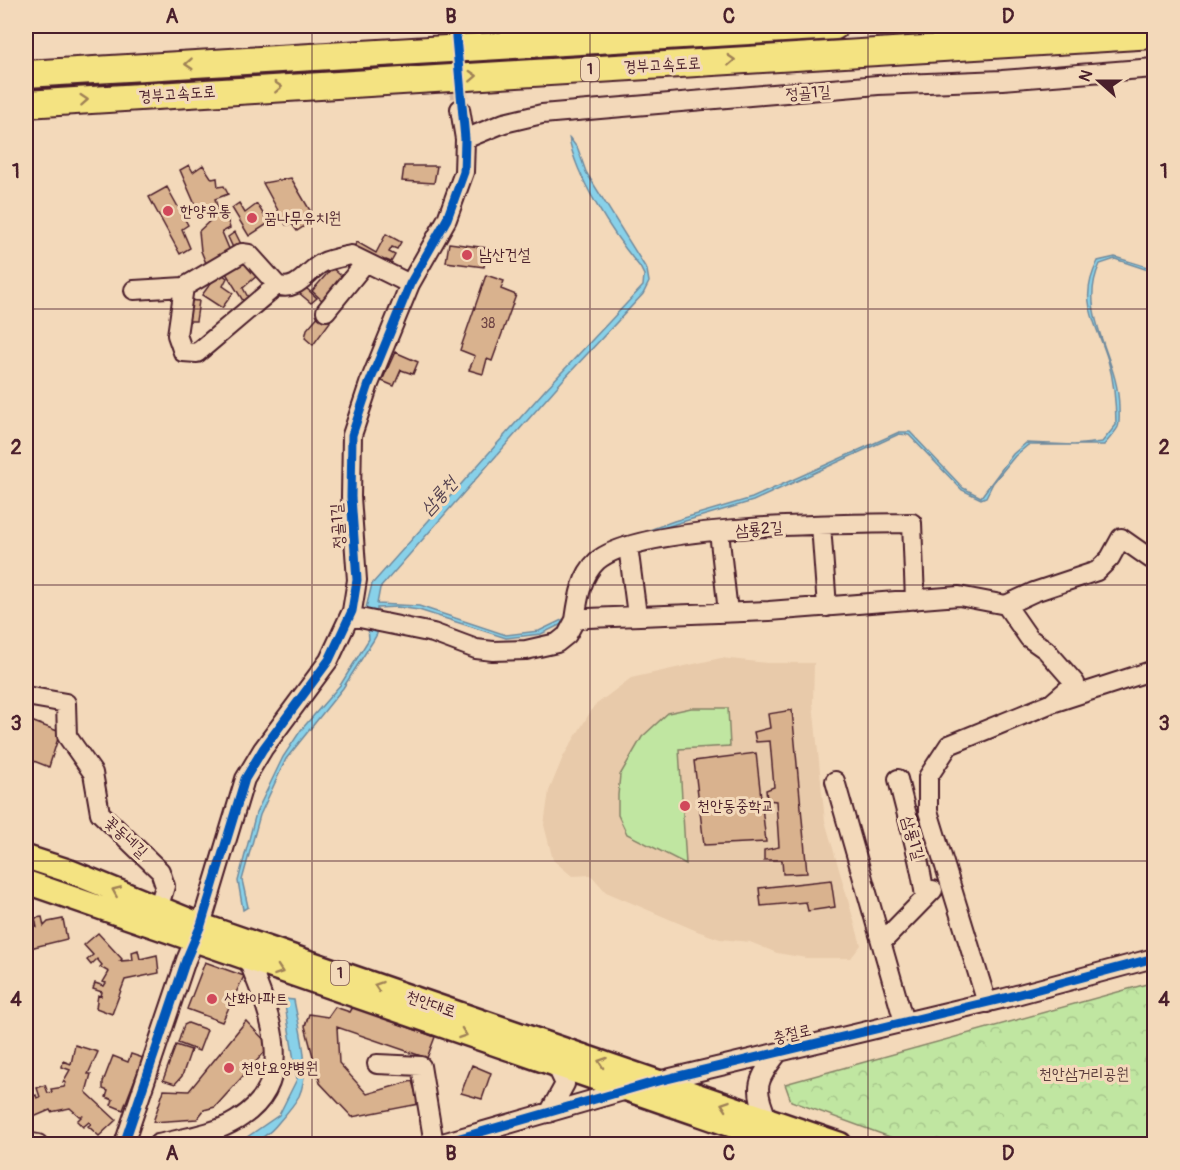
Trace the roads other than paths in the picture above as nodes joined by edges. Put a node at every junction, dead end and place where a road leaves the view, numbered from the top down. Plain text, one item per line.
1 (628, 26) edge
2 (835, 26) edge
3 (1155, 35) edge
4 (231, 61) junction
5 (1155, 68) edge
6 (26, 74) edge
7 (26, 104) edge
8 (460, 109) tunnel mouth
9 (465, 139) junction
10 (365, 263) junction
11 (277, 285) junction
12 (410, 285) junction
13 (184, 287) junction
14 (134, 290) dead end
15 (326, 311) dead end
16 (821, 525) junction
17 (719, 532) junction
18 (628, 546) junction
19 (1151, 558) dead end
20 (915, 600) junction
21 (1006, 605) junction
22 (826, 607) junction
23 (728, 612) junction
24 (637, 615) junction
25 (356, 618) junction
26 (575, 620) junction
27 (1155, 670) edge
28 (26, 696) edge
29 (1052, 703) junction
30 (898, 779) dead end
31 (835, 781) dead end
32 (26, 857) edge
33 (948, 875) junction
34 (26, 882) edge
35 (925, 897) junction
36 (158, 909) junction
37 (198, 934) junction
38 (882, 942) junction
39 (1155, 958) edge
40 (248, 960) junction
41 (987, 1003) junction
42 (904, 1022) junction
43 (778, 1053) junction
44 (377, 1065) dead end
45 (556, 1065) junction
46 (658, 1081) junction
47 (629, 1090) junction
48 (549, 1113) junction
49 (768, 1120) junction
50 (26, 1142) edge
51 (38, 1144) edge
52 (124, 1144) edge
53 (129, 1144) edge
54 (158, 1144) edge
55 (434, 1144) edge
56 (439, 1144) edge
57 (785, 1144) edge
58 (840, 1144) edge

1 - 4 highway
2 - 4 highway, 경부고속도로 / 1
7 -> 3 highway, 경부고속도로 / 1
4 -> 6 highway, 경부고속도로 / 1
5 - 9 street, 정골1길
8 - 9 street, 정골1길
9 - 12 street, 정골1길
10 - 11 street
10 - 12 street
10 - 15 street
11 - 13 street
11 - 13 street
12 - 25 street, 정골1길
13 - 14 street
16 - 17 street, 삼룡2길
16 - 20 street, 삼룡2길
16 - 22 street
17 - 18 street, 삼룡2길
17 - 23 street
18 - 24 street
18 - 26 street, 삼룡2길
19 - 21 street
20 - 21 street
20 - 22 street
21 - 29 street
22 - 23 street
23 - 24 street
24 - 26 street
25 - 26 street, 삼룡2길
25 - 37 street, 정골1길
27 - 29 street
28 - 36 street, 꽃동네길
29 - 33 street
30 - 35 street, 삼룡1길
31 - 38 street
36 -> 32 main road, 천안대로 / 1
33 - 35 street
33 - 41 street
34 - 37 main road, 천안대로 / 1
35 - 38 street
36 - 37 main road, 천안대로 / 1
37 - 40 main road, 천안대로 / 1
46 -> 37 main road, 천안대로 / 1
37 - 52 street
37 - 53 street
38 - 42 street
39 - 41 street, 충절로
40 -> 45 main road, 천안대로 / 1
40 - 54 street
41 - 42 street, 충절로
42 - 43 street, 충절로
43 - 46 street, 충절로
43 - 49 street
44 - 55 street
45 - 47 main road, 천안대로 / 1
45 - 48 street
46 - 47 street, 충절로
49 -> 46 main road, 천안대로 / 1
47 - 48 street, 충절로
47 - 57 main road, 천안대로 / 1
48 - 56 street, 충절로
49 - 58 main road, 천안대로 / 1
50 - 51 street

